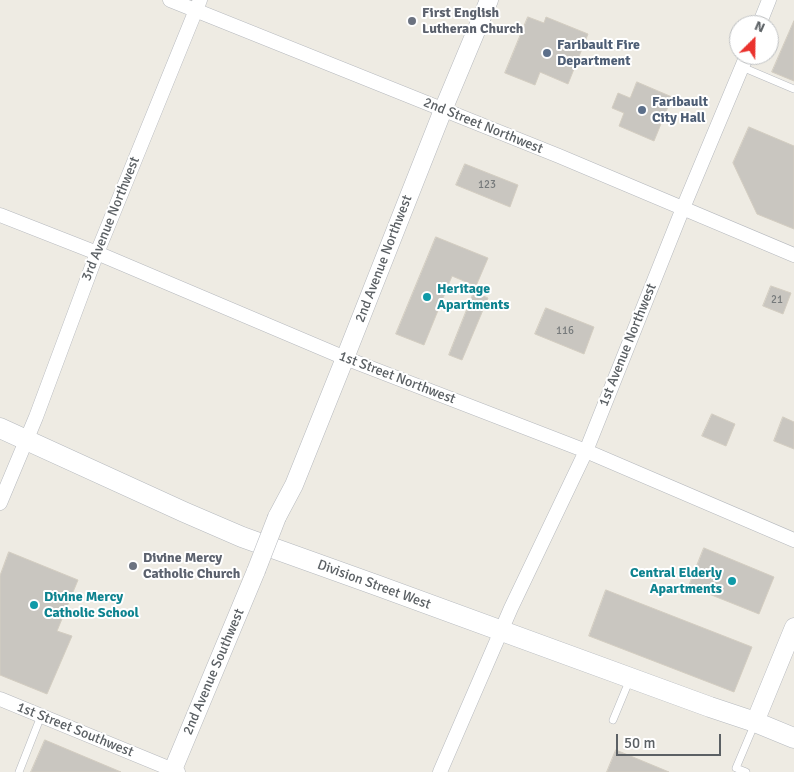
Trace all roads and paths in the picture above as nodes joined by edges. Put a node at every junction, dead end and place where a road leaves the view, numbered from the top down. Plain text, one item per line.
1 (170, 0) edge
2 (489, 0) edge
3 (769, 0) edge
4 (198, 5) edge
5 (763, 15) edge
6 (742, 65) edge
7 (751, 65) edge
8 (794, 89) edge
9 (443, 110) junction
10 (683, 208) junction
11 (0, 215) edge
12 (97, 253) junction
13 (794, 255) edge
14 (346, 358) junction
15 (0, 428) edge
16 (26, 440) junction
17 (586, 451) junction
18 (0, 503) edge
19 (278, 517) joint
20 (794, 540) edge
21 (794, 627) edge
22 (502, 631) junction
23 (631, 678) junction
24 (0, 699) edge
25 (41, 716) junction
26 (613, 720) dead end
27 (755, 722) junction
28 (794, 738) edge
29 (174, 771) edge
30 (19, 772) edge
31 (440, 772) edge
32 (746, 772) edge

1 - 4 street, 2nd Street Northwest
2 - 9 street, 2nd Avenue Northwest
3 - 5 street
4 - 9 street, 2nd Street Northwest
4 - 12 street, 3rd Avenue Northwest
6 - 10 street, 1st Avenue Northwest
7 - 8 lane
9 - 10 street, 2nd Street Northwest
9 - 14 street, 2nd Avenue Northwest
10 - 13 street, 2nd Street Northwest
10 - 17 street, 1st Avenue Northwest
11 - 12 street, 1st Street Northwest
12 - 14 street, 1st Street Northwest
12 - 16 street, 3rd Avenue Northwest
14 - 17 street, 1st Street Northwest
14 - 19 street, 2nd Avenue Northwest
15 - 16 main road, Division Street West
16 - 18 street, 3rd Avenue Northwest
16 - 22 main road, Division Street West
17 - 20 street, 1st Street Northwest
17 - 22 street, 1st Avenue Northwest
19 - 29 street, 2nd Avenue Southwest, bridge
21 - 27 street
22 - 23 main road, Division Street West
22 - 31 street, 1st Avenue Northwest
23 - 26 lane
23 - 27 main road, Division Street West
24 - 25 street, 1st Street Southwest
25 - 29 street, 1st Street Southwest
25 - 30 lane
27 - 28 main road, Division Street West
27 - 32 lane

